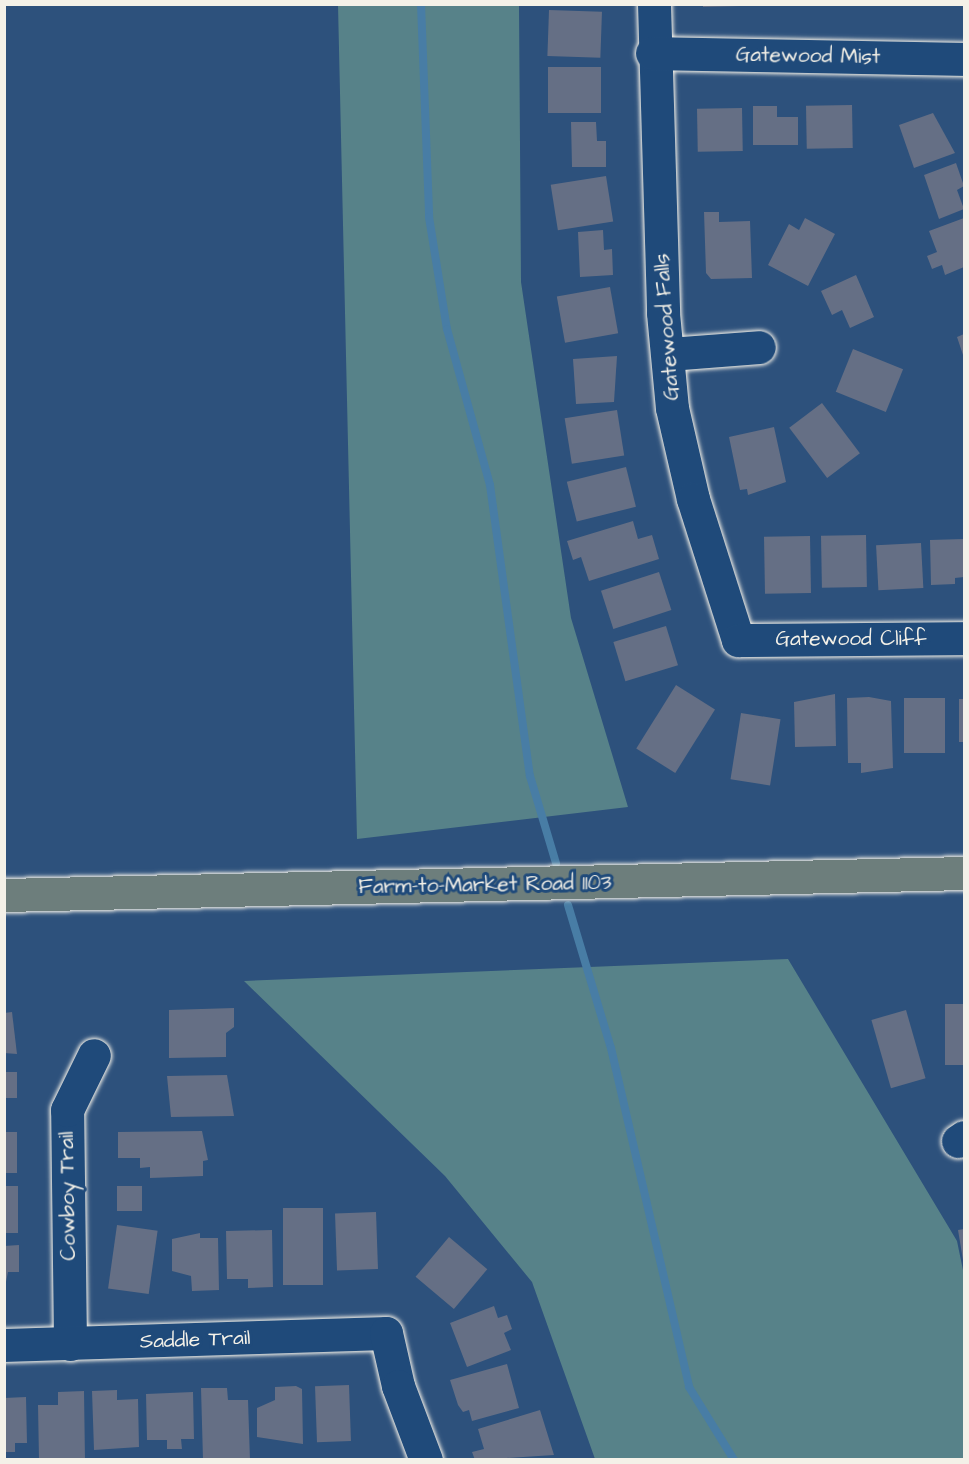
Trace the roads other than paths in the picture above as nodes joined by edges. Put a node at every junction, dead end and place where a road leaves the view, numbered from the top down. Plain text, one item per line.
1 (654, 4) edge
2 (652, 53) junction
3 (964, 59) edge
4 (759, 347) dead end
5 (669, 354) junction
6 (964, 638) edge
7 (738, 640) joint
8 (964, 873) edge
9 (4, 895) edge
10 (94, 1054) dead end
11 (70, 1344) junction
12 (4, 1345) edge
13 (426, 1460) edge

1 - 2 street, Gatewood Falls
2 - 3 street, Gatewood Mist
2 - 5 street, Gatewood Falls
4 - 5 street
5 - 7 street, Gatewood Falls
6 - 7 street, Gatewood Cliff
8 - 9 main road, Farm-to-Market Road 1103
10 - 11 street, Cowboy Trail
11 - 12 street, Saddle Trail
11 - 13 street, Saddle Trail

